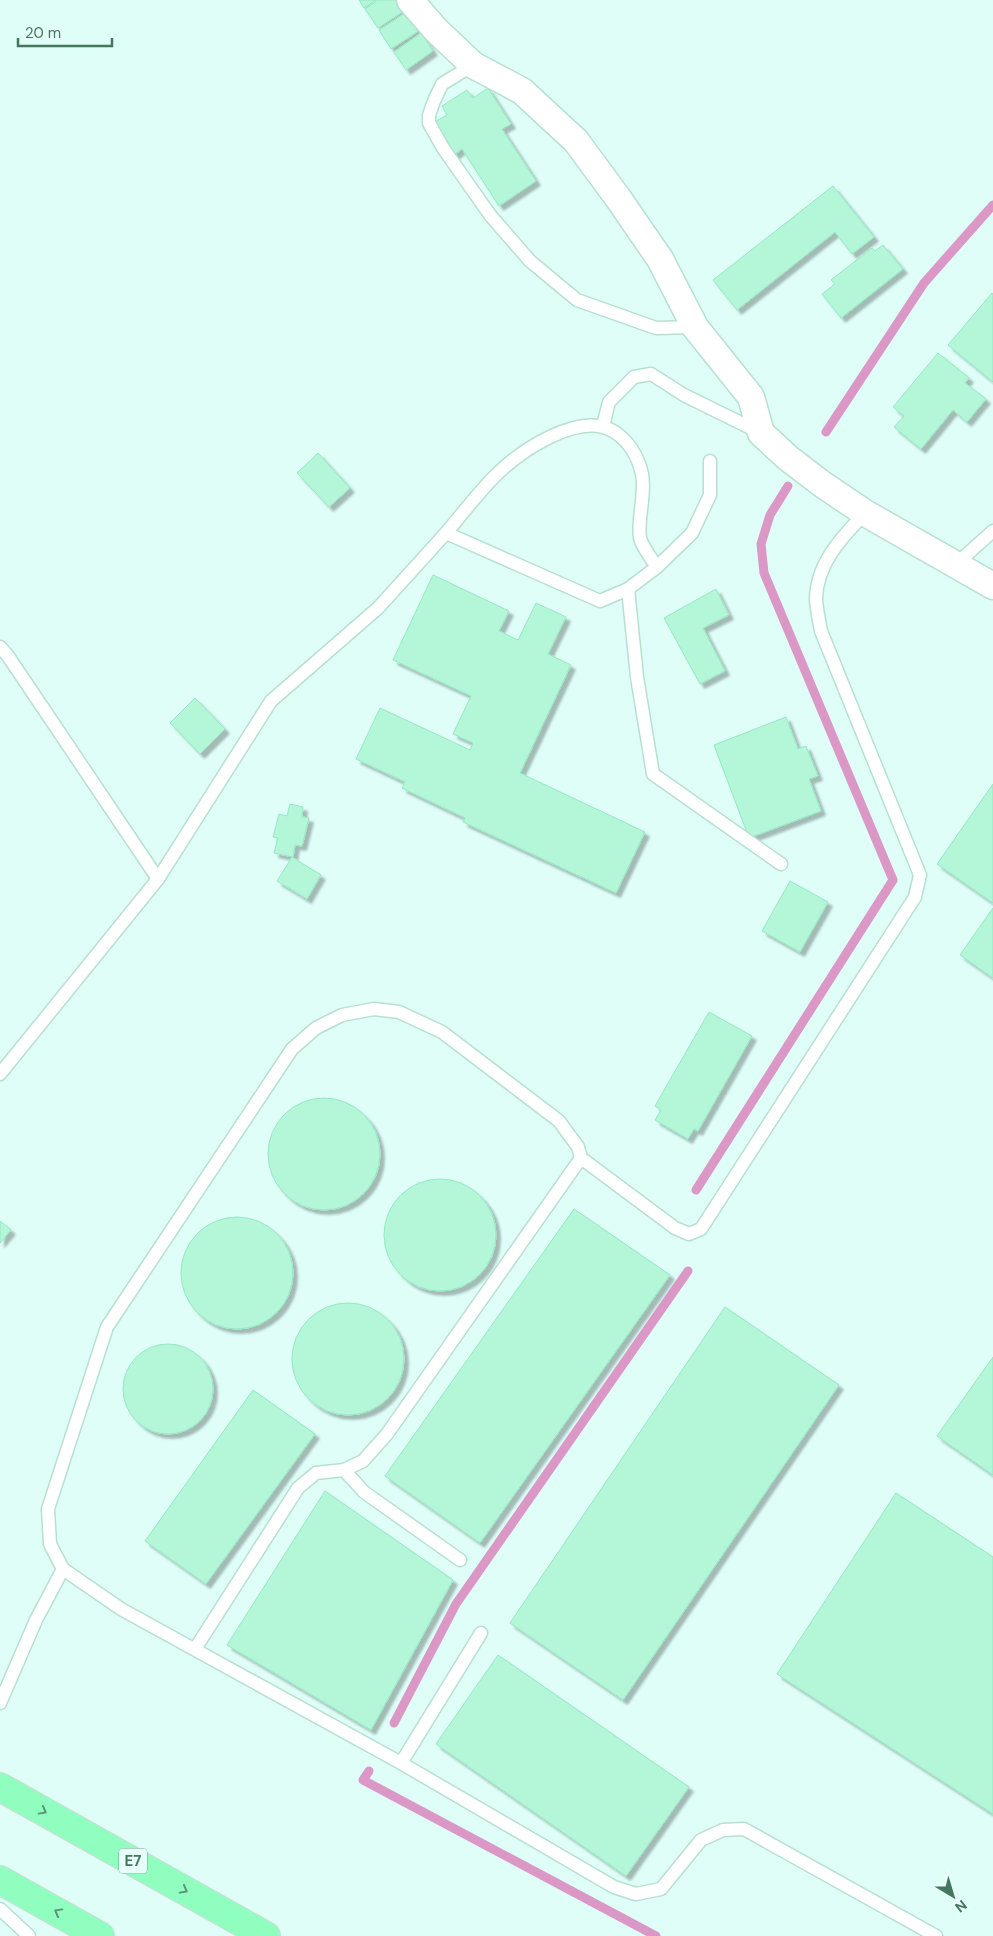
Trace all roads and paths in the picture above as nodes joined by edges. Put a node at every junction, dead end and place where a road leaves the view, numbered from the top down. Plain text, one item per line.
1 (410, 0) edge
2 (472, 65) junction
3 (695, 327) junction
4 (603, 426) junction
5 (761, 433) junction
6 (710, 461) dead end
7 (865, 513) junction
8 (993, 531) edge
9 (446, 533) junction
10 (955, 564) junction
11 (658, 567) junction
12 (993, 586) edge
13 (628, 589) junction
14 (0, 647) edge
15 (781, 864) dead end
16 (158, 879) junction
17 (0, 1074) edge
18 (581, 1158) junction
19 (344, 1470) junction
20 (460, 1560) dead end
21 (63, 1568) junction
22 (481, 1633) dead end
23 (195, 1649) junction
24 (0, 1703) edge
25 (401, 1763) junction
26 (0, 1787) edge
27 (0, 1880) edge
28 (0, 1909) edge
29 (29, 1936) edge
30 (100, 1936) edge
31 (266, 1936) edge
32 (936, 1936) edge

1 - 2 street
2 - 3 street
2 - 3 lane
3 - 5 street
4 - 5 lane
4 - 9 lane
4 - 11 lane
5 - 7 street
6 - 11 lane
7 - 10 street
7 - 18 lane
8 - 10 lane
9 - 13 lane
9 - 16 lane
10 - 12 street
11 - 13 lane
13 - 15 lane
14 - 16 lane
16 - 17 lane
18 - 19 lane
18 - 21 lane
19 - 20 lane
19 - 23 lane
21 - 23 lane
21 - 24 lane
22 - 25 lane
23 - 25 lane
25 - 32 lane
26 -> 31 highway, E7
30 -> 27 highway
28 - 29 lane

